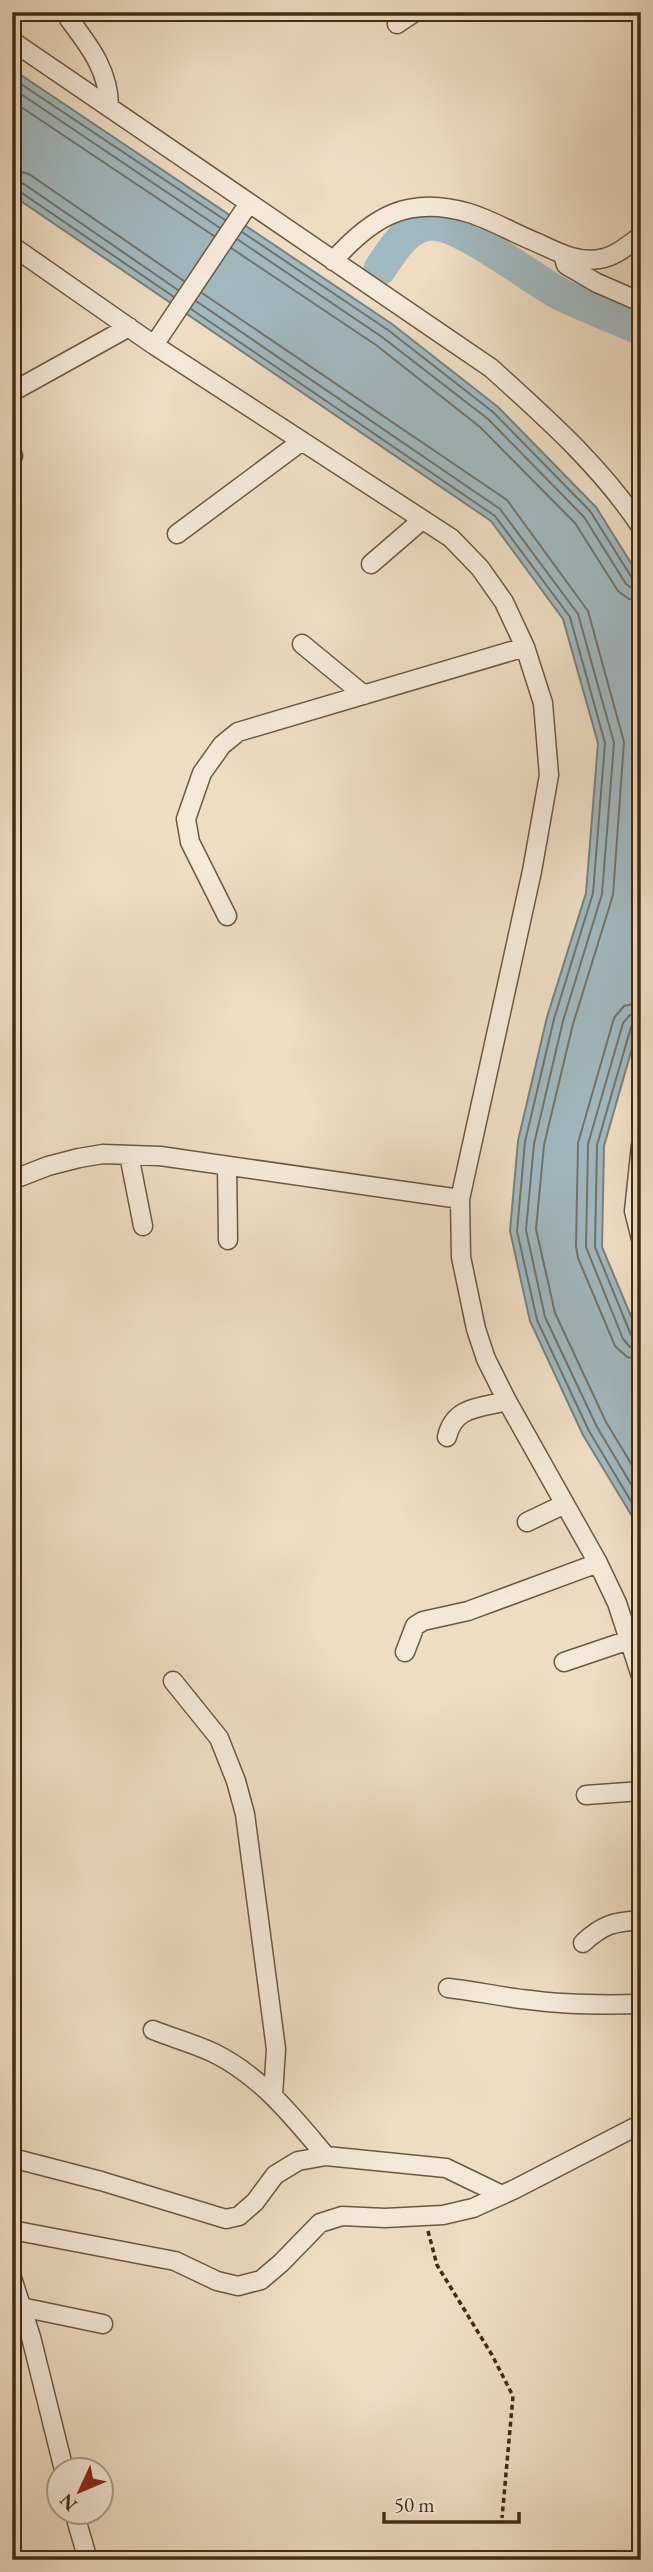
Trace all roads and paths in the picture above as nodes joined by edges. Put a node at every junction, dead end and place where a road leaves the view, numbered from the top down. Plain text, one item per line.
1 (415, 12) edge
2 (69, 19) dead end
3 (397, 24) dead end
4 (12, 41) edge
5 (109, 107) junction
6 (249, 203) junction
7 (641, 236) edge
8 (12, 247) edge
9 (563, 254) junction
10 (333, 261) junction
11 (641, 302) edge
12 (128, 327) junction
13 (154, 345) junction
14 (12, 392) edge
15 (302, 441) junction
16 (422, 520) junction
17 (641, 527) edge
18 (177, 534) dead end
19 (371, 564) dead end
20 (302, 644) dead end
21 (525, 648) junction
22 (364, 695) junction
23 (227, 916) dead end
24 (641, 1145) edge
25 (129, 1155) junction
26 (227, 1166) junction
27 (12, 1180) edge
28 (638, 1180) edge
29 (460, 1199) junction
30 (143, 1226) dead end
31 (641, 1239) edge
32 (228, 1240) dead end
33 (507, 1401) junction
34 (447, 1437) dead end
35 (565, 1504) junction
36 (527, 1522) dead end
37 (598, 1563) junction
38 (629, 1640) junction
39 (405, 1652) dead end
40 (564, 1661) dead end
41 (641, 1676) edge
42 (173, 1681) dead end
43 (641, 1791) edge
44 (586, 1795) dead end
45 (641, 1920) edge
46 (583, 1943) dead end
47 (448, 1988) dead end
48 (641, 2004) edge
49 (153, 2030) dead end
50 (273, 2095) junction
51 (641, 2124) edge
52 (326, 2157) junction
53 (12, 2158) edge
54 (502, 2195) junction
55 (423, 2216) junction
56 (12, 2230) edge
57 (12, 2278) edge
58 (21, 2307) junction
59 (103, 2324) dead end
60 (60, 2456) edge
61 (502, 2518) dead end
62 (78, 2526) edge
63 (88, 2560) edge

1 - 3 street
2 - 5 street
4 - 5 street
5 - 6 street
6 - 10 street
6 - 13 street
7 - 9 street
8 - 12 street
9 - 10 street
9 - 11 street
10 - 17 street
12 - 13 street
12 - 14 street
13 - 15 street
15 - 16 street
15 - 18 street
16 - 19 street
16 - 21 street
20 - 22 street
21 - 22 street
21 - 29 street
22 - 23 street
24 - 28 street
25 - 26 street
25 - 27 street
25 - 30 street
26 - 29 street
26 - 32 street
28 - 31 street
29 - 33 street
33 - 34 street
33 - 35 street
35 - 36 street
35 - 37 street
37 - 38 street
37 - 39 street
38 - 40 street
38 - 41 street
42 - 50 street
43 - 44 street
45 - 46 street
47 - 48 street
49 - 50 street
50 - 52 street
51 - 54 street
52 - 53 street
52 - 54 street
54 - 55 street
55 - 56 street
55 - 61 path
57 - 58 street
58 - 59 street
58 - 60 street
62 - 63 street

